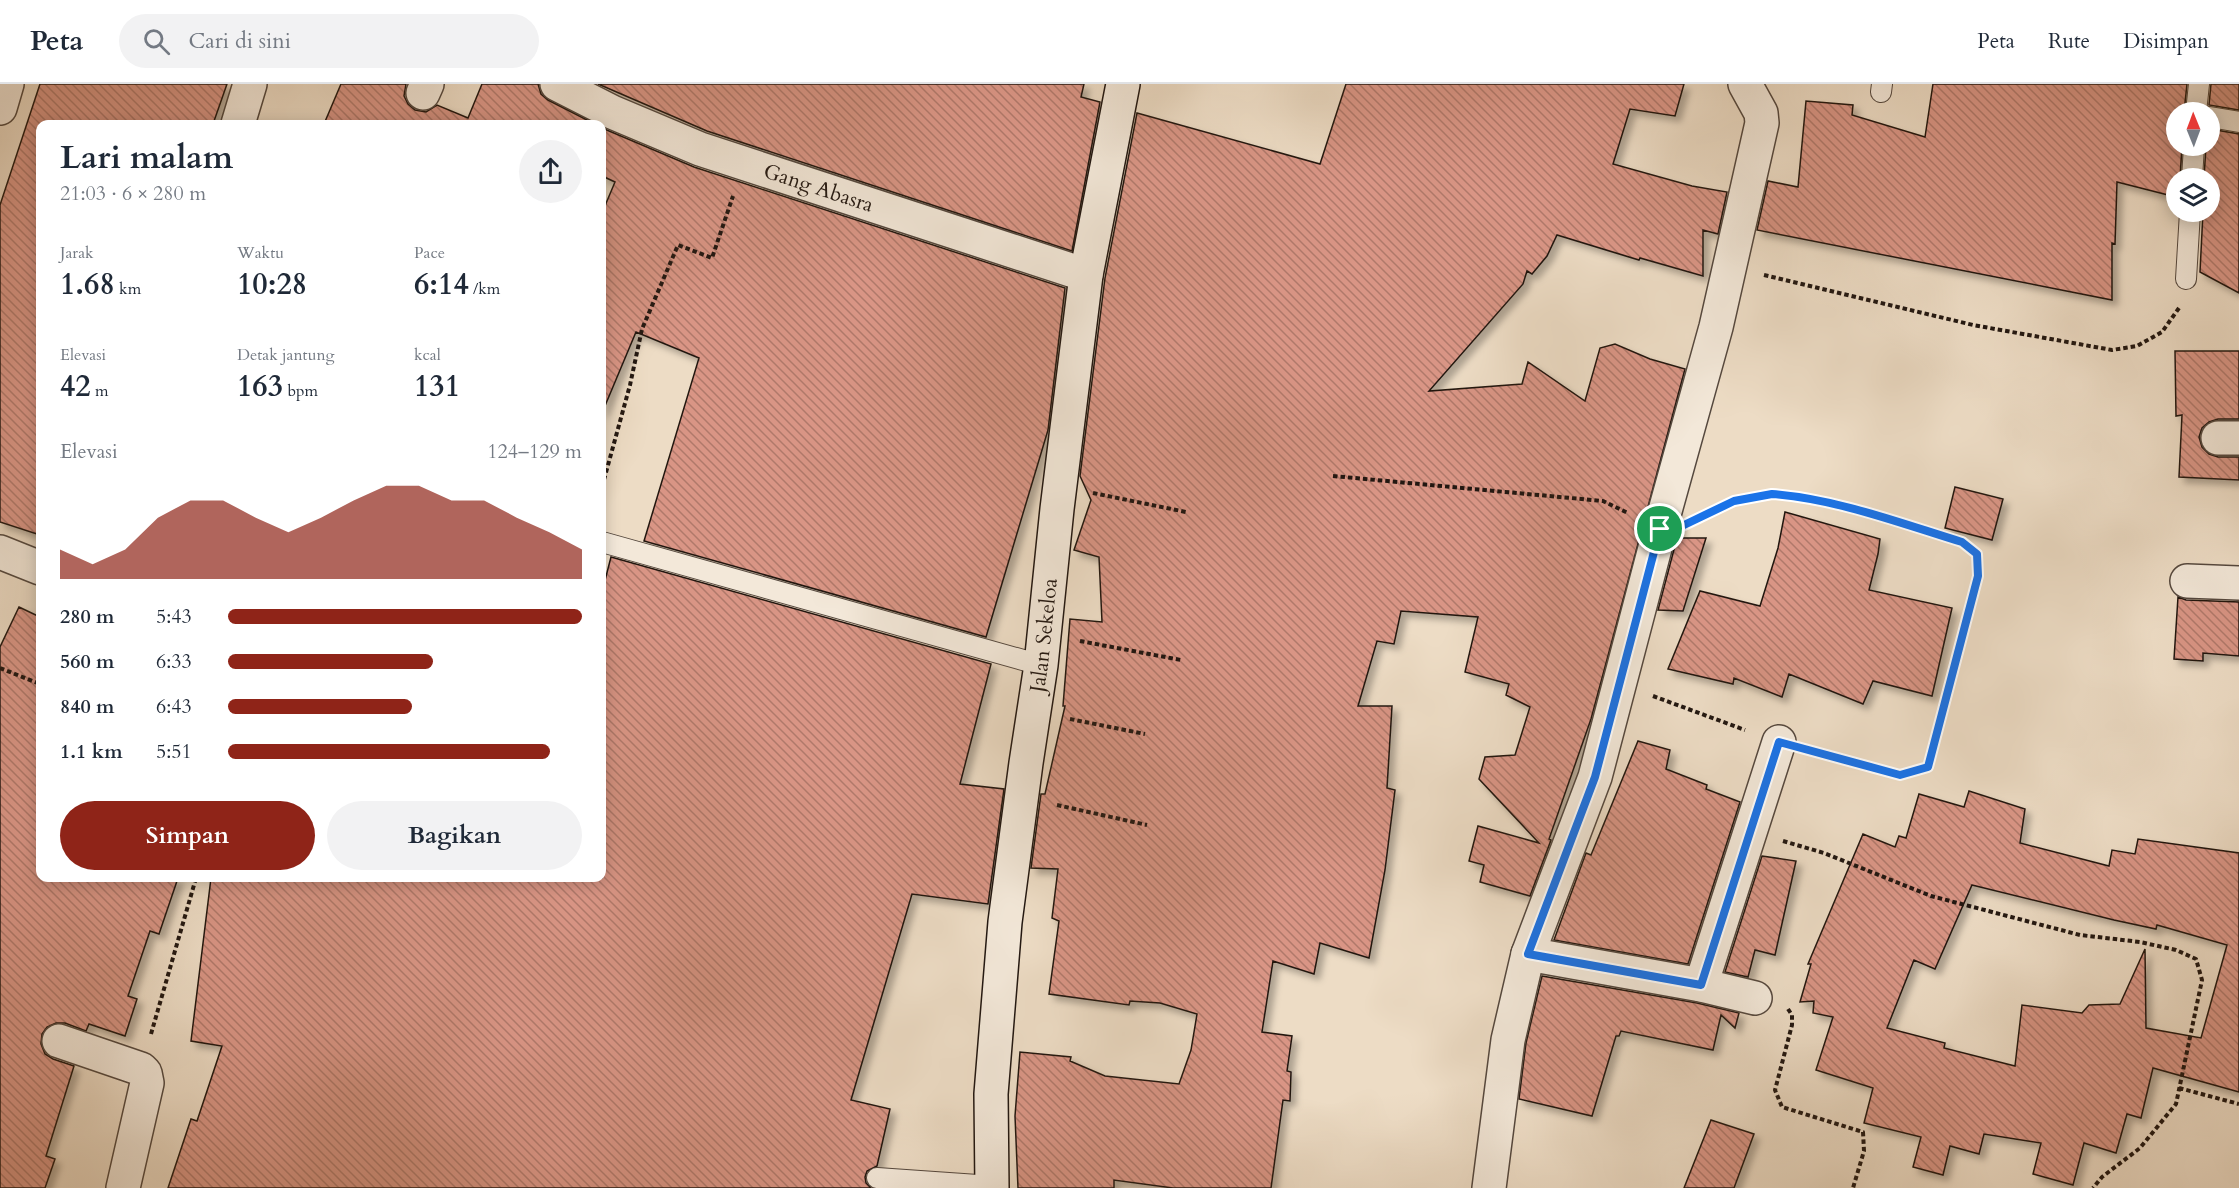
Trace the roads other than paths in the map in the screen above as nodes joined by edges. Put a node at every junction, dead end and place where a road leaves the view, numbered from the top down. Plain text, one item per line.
1 (8, 84) edge
2 (250, 84) edge
3 (557, 84) edge
4 (1123, 84) edge
5 (1745, 84) edge
6 (2199, 84) edge
7 (2197, 102) edge
8 (0, 108) edge
9 (2220, 119) edge
10 (239, 120) edge
11 (2239, 122) edge
12 (2189, 222) edge
13 (1086, 275) junction
14 (2186, 279) road end
15 (606, 543) edge
16 (0, 552) edge
17 (36, 566) edge
18 (2187, 581) dead end
19 (2239, 583) edge
20 (1043, 649) junction
21 (1779, 742) road end
22 (1528, 954) junction
23 (1701, 985) junction
24 (1755, 998) road end
25 (59, 1041) dead end
26 (877, 1178) dead end
27 (992, 1187) edge
28 (123, 1188) edge
29 (1490, 1188) edge

1 - 8 street
2 - 10 street
3 - 13 street, Gang Abasra
4 - 13 street, Jalan Sekeloa
5 - 22 street
6 - 7 lane
9 - 11 lane
12 - 14 lane
13 - 20 street, Jalan Sekeloa
15 - 20 lane
16 - 17 street
18 - 19 street
20 - 27 street, Jalan Sekeloa
21 - 23 street
22 - 23 street
22 - 29 street
23 - 24 street
25 - 28 street
26 - 27 lane

